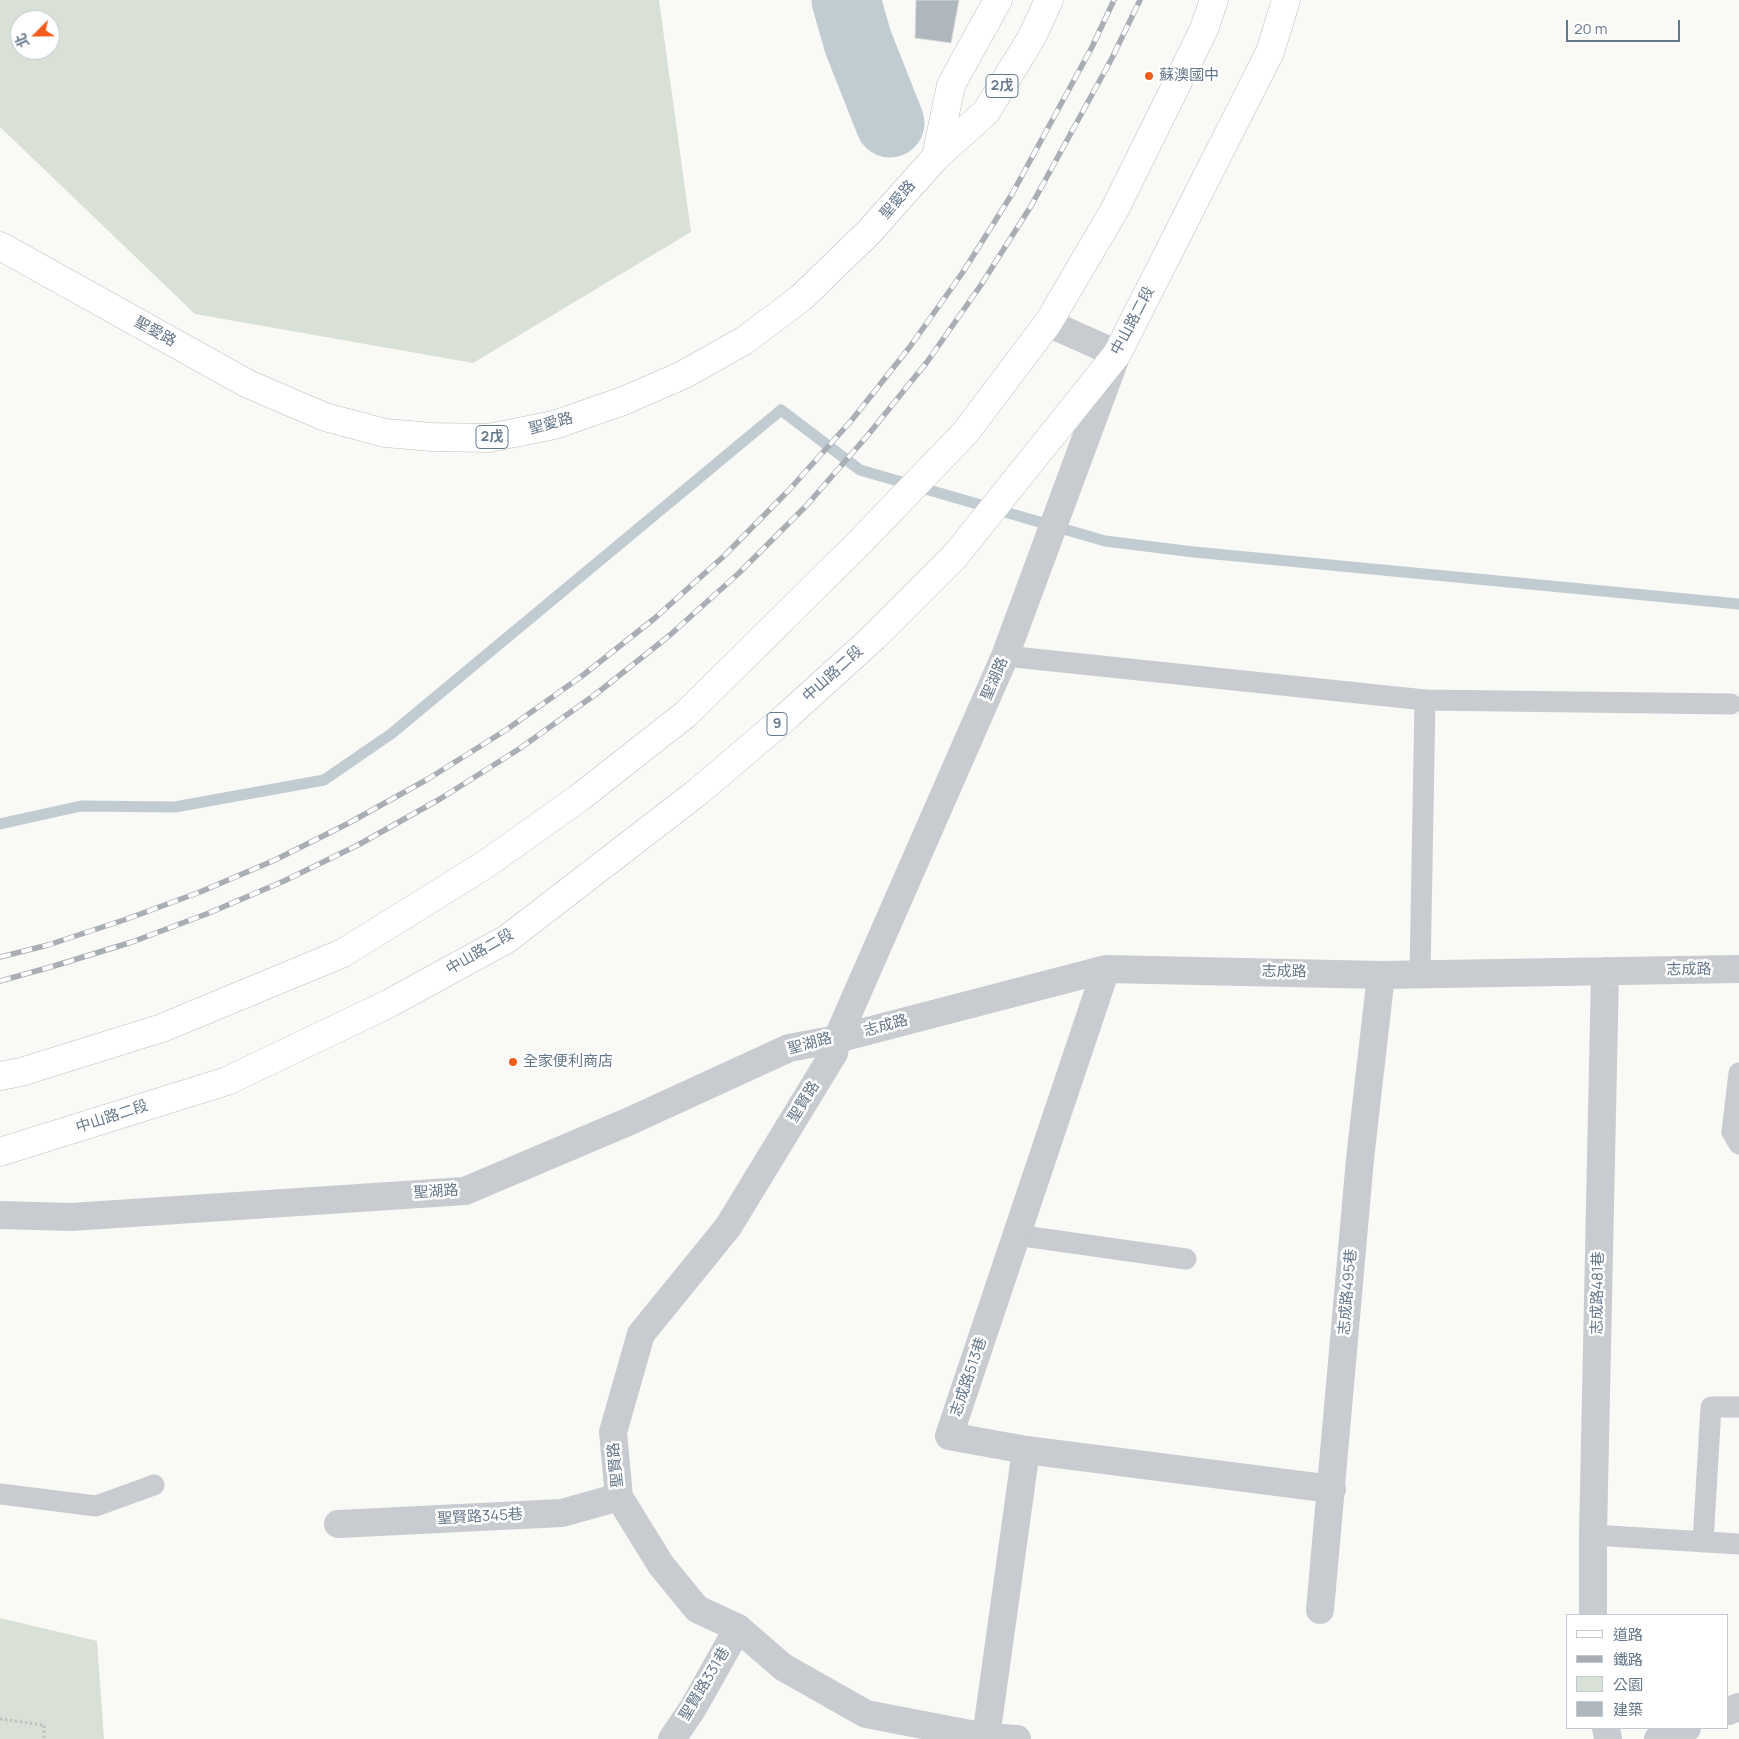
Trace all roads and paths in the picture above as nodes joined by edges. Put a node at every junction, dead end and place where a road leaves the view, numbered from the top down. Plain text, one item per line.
1 (998, 0) edge
2 (1049, 0) edge
3 (1214, 0) edge
4 (1286, 0) edge
5 (936, 157) junction
6 (0, 246) edge
7 (1048, 323) junction
8 (1117, 354) junction
9 (1005, 656) junction
10 (1425, 700) junction
11 (1732, 704) dead end
12 (1106, 969) junction
13 (1739, 969) edge
14 (1605, 971) junction
15 (1381, 974) junction
16 (1420, 974) junction
17 (837, 1039) junction
18 (1739, 1073) edge
19 (0, 1076) edge
20 (1739, 1144) edge
21 (0, 1152) edge
22 (0, 1215) edge
23 (1016, 1235) junction
24 (1186, 1259) dead end
25 (1739, 1407) edge
26 (1026, 1450) junction
27 (154, 1485) dead end
28 (1332, 1489) junction
29 (0, 1494) edge
30 (619, 1497) junction
31 (338, 1524) dead end
32 (1593, 1535) junction
33 (1703, 1542) junction
34 (1739, 1544) edge
35 (1320, 1610) dead end
36 (1593, 1614) edge
37 (738, 1628) junction
38 (0, 1719) edge
39 (1683, 1729) edge
40 (986, 1737) junction
41 (44, 1739) edge
42 (672, 1739) edge
43 (1017, 1739) edge
44 (1658, 1739) edge

1 - 5 main road
2 - 5 main road, 聖愛路 / 2戊
3 - 7 main road
4 - 8 main road, 中山路二段 / 9
5 - 6 main road, 聖愛路 / 2戊
7 - 8 street
7 - 19 main road
8 - 9 street, 聖湖路
8 - 21 main road, 中山路二段 / 9
9 - 10 lane
9 - 17 street, 聖湖路
10 - 11 lane
10 - 16 lane
12 - 15 street, 志成路
12 - 17 street, 志成路
12 - 23 street, 志成路513巷
13 - 14 street, 志成路
14 - 16 street, 志成路
14 - 32 street, 志成路481巷
15 - 16 street, 志成路
15 - 28 street, 志成路495巷
17 - 22 street, 聖湖路
17 - 30 street, 聖賢路
18 - 20 lane
23 - 24 lane
23 - 26 street, 志成路513巷
25 - 33 lane
26 - 28 street
26 - 40 street
27 - 29 lane
28 - 35 street, 志成路495巷
30 - 31 street, 聖賢路345巷
30 - 37 street, 聖賢路
32 - 33 lane
32 - 36 street, 志成路481巷
33 - 34 lane
37 - 40 street, 聖賢路
37 - 42 street, 聖賢路331巷
38 - 41 path
39 - 44 street
40 - 43 street, 聖賢路

